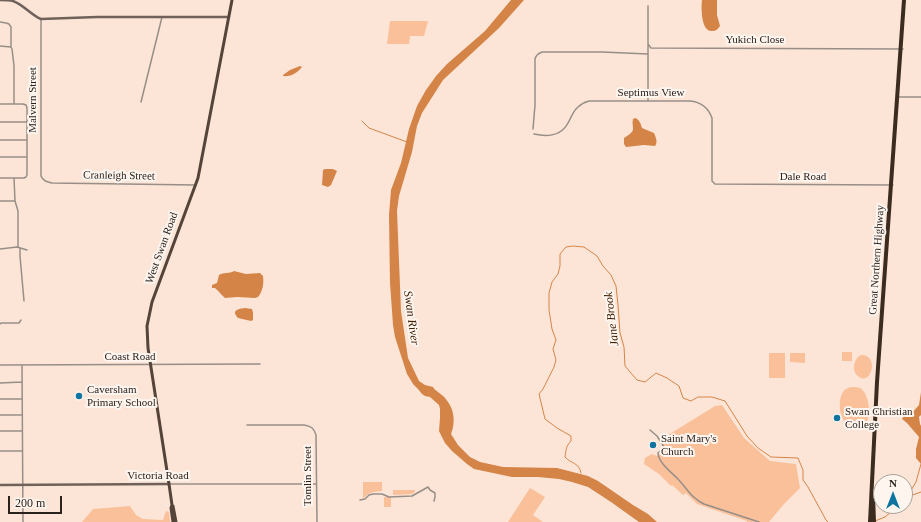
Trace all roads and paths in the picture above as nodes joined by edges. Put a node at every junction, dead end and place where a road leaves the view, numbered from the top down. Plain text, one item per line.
1 (0, 0) edge
2 (232, 0) edge
3 (905, 0) edge
4 (648, 6) dead end
5 (162, 17) junction
6 (229, 17) junction
7 (41, 19) junction
8 (0, 22) edge
9 (648, 44) junction
10 (0, 46) edge
11 (11, 47) junction
12 (902, 49) junction
13 (648, 54) junction
14 (898, 97) junction
15 (921, 97) edge
16 (648, 101) junction
17 (142, 102) dead end
18 (0, 104) edge
19 (14, 104) junction
20 (0, 122) edge
21 (27, 122) junction
22 (533, 129) dead end
23 (534, 134) dead end
24 (0, 140) edge
25 (27, 140) junction
26 (0, 157) edge
27 (27, 157) junction
28 (0, 178) edge
29 (14, 178) junction
30 (44, 180) joint
31 (712, 182) joint
32 (196, 185) junction
33 (892, 185) junction
34 (15, 200) junction
35 (0, 201) edge
36 (19, 247) junction
37 (0, 249) edge
38 (27, 250) dead end
39 (24, 301) dead end
40 (21, 320) dead end
41 (0, 324) edge
42 (260, 364) dead end
43 (0, 365) edge
44 (22, 365) junction
45 (150, 365) junction
46 (0, 382) edge
47 (22, 382) junction
48 (0, 399) edge
49 (22, 399) junction
50 (0, 415) edge
51 (22, 415) junction
52 (247, 425) dead end
53 (650, 430) dead end
54 (0, 431) edge
55 (22, 431) junction
56 (0, 451) edge
57 (22, 451) junction
58 (169, 484) junction
59 (316, 484) junction
60 (0, 485) edge
61 (23, 485) junction
62 (360, 500) dead end
63 (434, 502) dead end
64 (172, 505) junction
65 (872, 521) edge
66 (23, 522) edge
67 (173, 522) edge
68 (176, 522) edge
69 (316, 522) edge
70 (758, 522) edge

1 - 7 street
2 - 6 main road, West Swan Road
3 - 12 highway, Great Northern Highway
4 - 9 street
5 - 6 street
5 - 7 street
5 - 17 street
6 - 32 main road, West Swan Road
7 - 30 street, Malvern Street
8 - 11 street
9 - 12 street, Yukich Close
9 - 13 street
10 - 11 street
11 - 19 street
12 - 14 highway, Great Northern Highway
13 - 16 street
13 - 22 street
14 - 15 street
14 - 33 highway, Great Northern Highway
16 - 23 street, Septimus View
16 - 31 street, Septimus View
18 - 19 street
19 - 21 street
20 - 21 street
21 - 25 street
24 - 25 street
25 - 27 street
26 - 27 street
27 - 29 street
28 - 29 street
29 - 34 street
30 - 32 street, Cranleigh Street
31 - 33 street, Dale Road
32 - 45 main road, West Swan Road
33 - 65 highway, Great Northern Highway
34 - 35 street
34 - 36 street
36 - 37 street
36 - 38 street
36 - 39 street
40 - 41 street
42 - 45 street, Coast Road
43 - 44 street, Coast Road
44 - 45 street, Coast Road
44 - 47 street
45 - 58 main road, West Swan Road
46 - 47 street
47 - 49 street
48 - 49 street
49 - 51 street
50 - 51 street
51 - 55 street
52 - 59 street, Tomlin Street
53 - 70 street
54 - 55 street
55 - 57 street
56 - 57 street
57 - 61 street
58 - 59 street, Victoria Road
58 - 61 street, Victoria Road
58 - 64 main road, West Swan Road
59 - 69 street, Tomlin Street
60 - 61 street, Victoria Road
61 - 66 street
62 - 63 street
64 - 67 main road, West Swan Road
64 - 68 main road, West Swan Road

